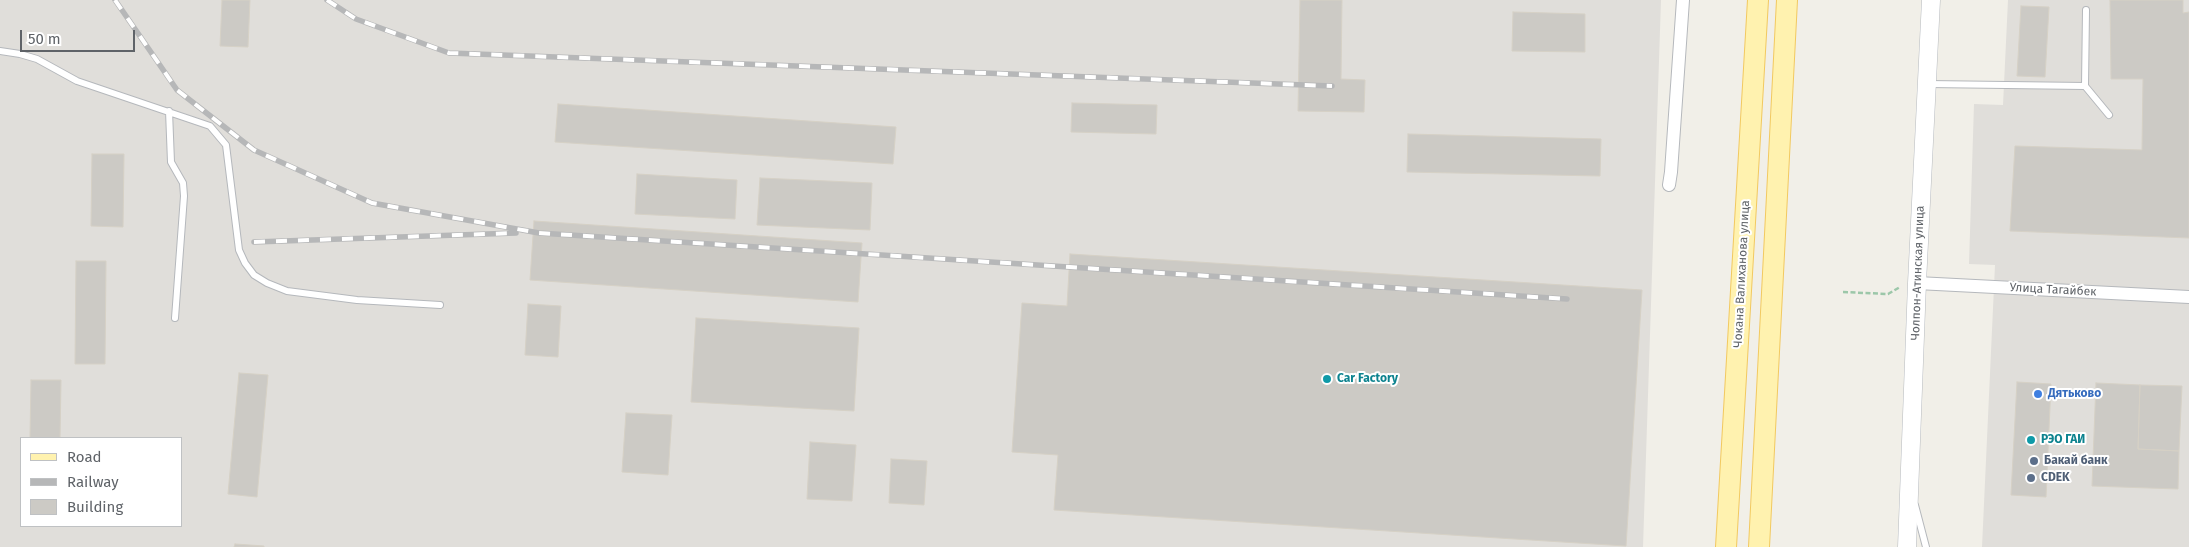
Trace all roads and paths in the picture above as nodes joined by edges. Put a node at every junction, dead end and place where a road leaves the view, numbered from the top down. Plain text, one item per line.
1 (1683, 0) edge
2 (1758, 0) edge
3 (1788, 0) edge
4 (1931, 0) edge
5 (2086, 10) dead end
6 (0, 52) edge
7 (1927, 84) junction
8 (2085, 86) junction
9 (169, 110) junction
10 (2109, 115) dead end
11 (1669, 185) dead end
12 (1917, 283) junction
13 (1844, 292) dead end
14 (1888, 294) dead end
15 (2189, 297) edge
16 (440, 305) dead end
17 (176, 318) dead end
18 (1910, 487) junction
19 (1726, 547) edge
20 (1759, 547) edge
21 (1907, 547) edge
22 (1926, 547) edge

1 - 11 street
2 - 19 main road, Чокана Валиханова улица
3 - 20 main road
4 - 7 street, Чолпон-Атинская улица
5 - 8 lane
6 - 9 lane
7 - 8 lane
7 - 12 street, Чолпон-Атинская улица
8 - 10 lane
9 - 16 lane
9 - 17 lane
12 - 15 street, Улица Тагайбек
12 - 18 street, Чолпон-Атинская улица
13 - 14 path
18 - 21 street, Чолпон-Атинская улица
18 - 22 lane

